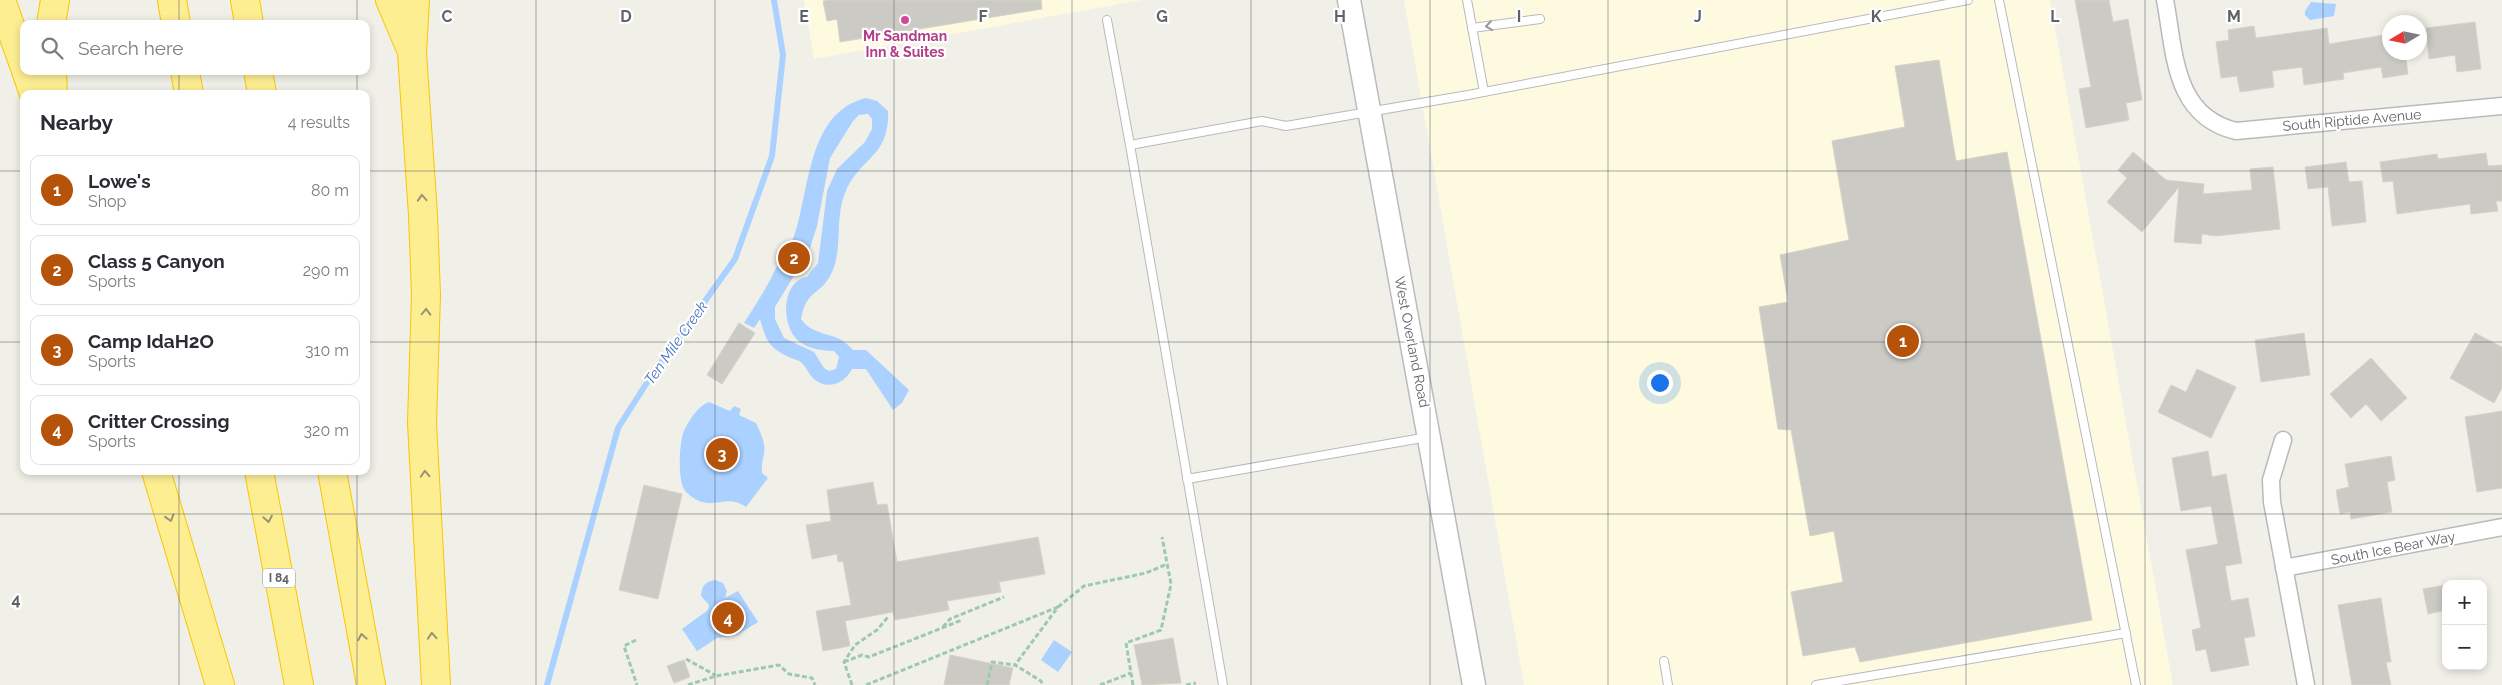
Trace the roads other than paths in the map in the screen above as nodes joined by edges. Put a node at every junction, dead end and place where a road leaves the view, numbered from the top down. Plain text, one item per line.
1 (1, 0) edge
2 (55, 0) edge
3 (172, 0) edge
4 (245, 0) edge
5 (390, 0) edge
6 (415, 0) edge
7 (1350, 0) edge
8 (1467, 0) edge
9 (1968, 0) edge
10 (1999, 0) edge
11 (2165, 0) edge
12 (1540, 19) dead end
13 (52, 20) edge
14 (175, 20) edge
15 (248, 20) edge
16 (1106, 20) dead end
17 (1472, 28) junction
18 (412, 53) junction
19 (20, 54) edge
20 (27, 75) edge
21 (52, 75) edge
22 (186, 75) edge
23 (259, 75) edge
24 (33, 90) edge
25 (53, 90) edge
26 (188, 90) edge
27 (261, 90) edge
28 (1484, 92) junction
29 (2502, 106) edge
30 (1370, 110) junction
31 (1130, 145) junction
32 (1430, 437) junction
33 (2283, 440) dead end
34 (157, 475) edge
35 (260, 475) edge
36 (333, 475) edge
37 (1187, 479) junction
38 (2502, 527) edge
39 (2284, 568) junction
40 (2126, 633) junction
41 (1664, 661) dead end
42 (220, 685) edge
43 (299, 685) edge
44 (371, 685) edge
45 (436, 685) edge
46 (1223, 685) edge
47 (1474, 685) edge
48 (1668, 685) edge
49 (1816, 685) edge
50 (2136, 685) edge
51 (2306, 685) edge

1 - 19 highway
2 - 13 highway
3 - 14 highway
4 - 15 highway
5 - 18 highway
6 - 18 highway
7 - 30 street, West Overland Road
8 - 17 lane
9 - 28 lane
10 - 40 lane
11 - 29 street, South Riptide Avenue
12 -> 17 lane
16 - 31 lane
17 - 28 lane
45 -> 18 highway
20 - 24 highway
21 - 25 highway
22 - 26 highway
23 - 27 highway
28 - 30 lane
30 - 31 lane
30 - 32 street, West Overland Road
31 - 37 lane
32 - 37 lane
32 - 47 street, West Overland Road
33 - 39 street
34 -> 42 highway
35 -> 43 highway, I 84
44 -> 36 highway
37 - 46 lane
38 - 39 street, South Ice Bear Way
39 - 51 street
40 - 49 lane
40 - 50 lane
41 - 48 lane

